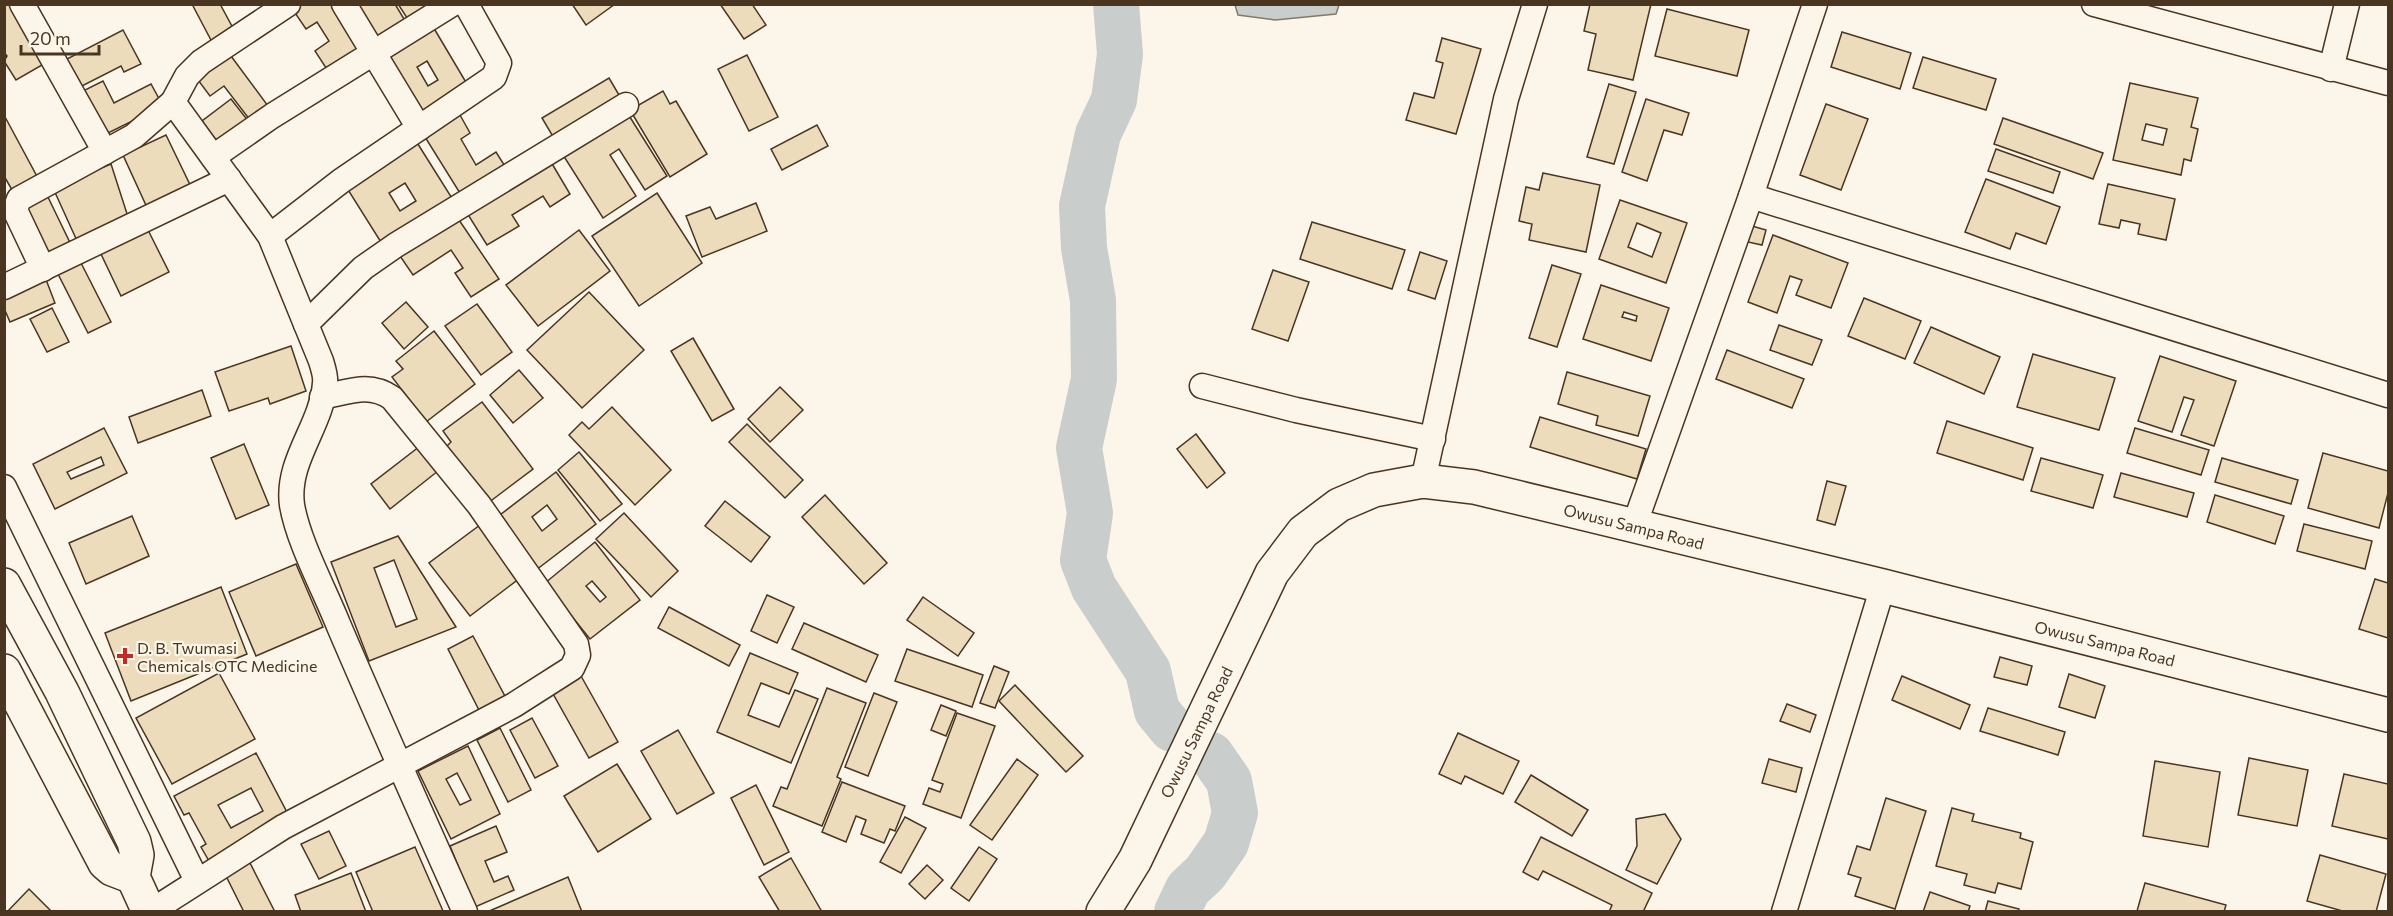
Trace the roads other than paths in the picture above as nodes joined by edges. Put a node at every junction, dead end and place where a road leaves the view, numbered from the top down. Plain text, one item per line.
1 (22, 4) edge
2 (288, 4) edge
3 (344, 4) edge
4 (452, 4) edge
5 (466, 4) edge
6 (1535, 4) edge
7 (1815, 4) edge
8 (2094, 4) edge
9 (2347, 4) edge
10 (373, 54) junction
11 (2331, 69) junction
12 (2388, 83) edge
13 (173, 102) junction
14 (626, 105) dead end
15 (419, 128) junction
16 (105, 152) junction
17 (213, 157) junction
18 (229, 179) junction
19 (1751, 196) junction
20 (270, 236) junction
21 (43, 268) junction
22 (4, 287) edge
23 (306, 324) junction
24 (1202, 386) dead end
25 (2388, 395) edge
26 (322, 397) junction
27 (1434, 439) junction
28 (1423, 482) junction
29 (4, 487) edge
30 (1634, 526) junction
31 (4, 585) edge
32 (1883, 586) junction
33 (4, 670) edge
34 (2388, 715) edge
35 (399, 764) junction
36 (133, 877) junction
37 (196, 881) junction
38 (149, 912) edge
39 (465, 912) edge
40 (1103, 912) edge
41 (1784, 912) edge

1 - 16 street
2 - 13 street
3 - 10 street
4 - 10 street
5 - 15 street
6 - 27 street
7 - 19 street
8 - 11 street
9 - 11 street
10 - 15 street
10 - 17 street
11 - 12 street
13 - 16 street
13 - 17 street
14 - 23 street
15 - 20 street
16 - 21 street
17 - 18 street
18 - 20 street
18 - 21 street
19 - 25 street
19 - 30 street
20 - 23 street
21 - 22 street
23 - 26 street
24 - 27 street
26 - 35 street
26 - 35 street
27 - 28 street
28 - 30 main road, Owusu Sampa Road
28 - 40 main road, Owusu Sampa Road
29 - 37 street
30 - 32 main road, Owusu Sampa Road
31 - 36 main road
32 - 34 main road, Owusu Sampa Road
32 - 41 street
33 - 36 main road
35 - 37 street
35 - 39 street
36 - 38 main road
37 - 38 street

